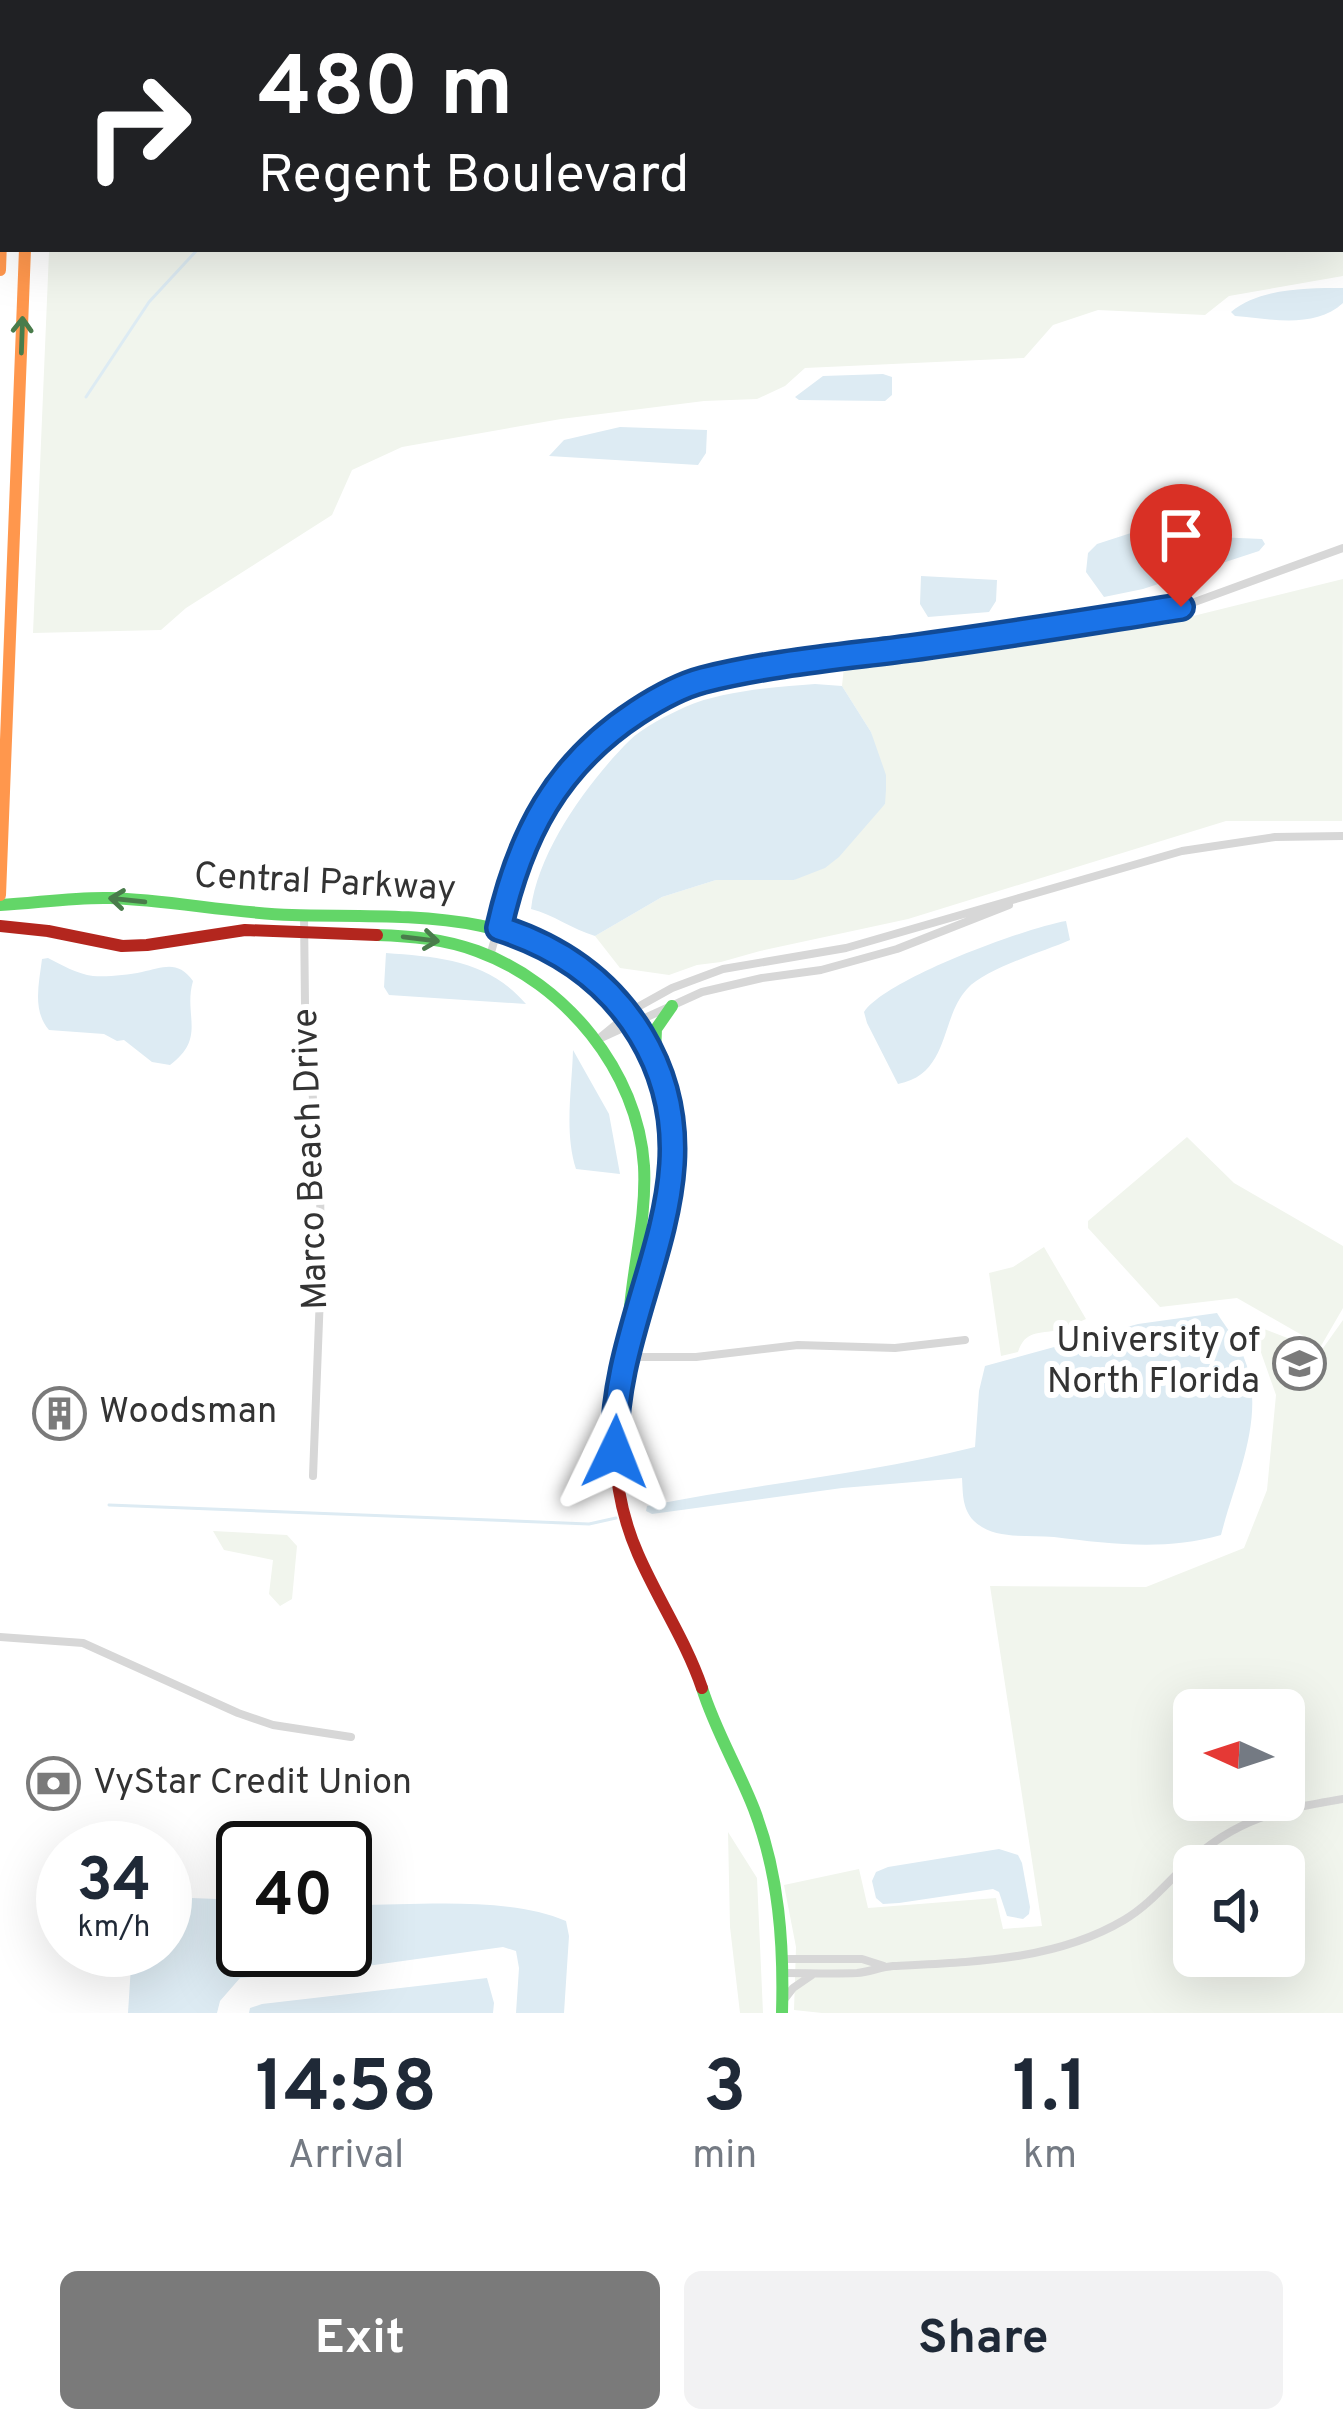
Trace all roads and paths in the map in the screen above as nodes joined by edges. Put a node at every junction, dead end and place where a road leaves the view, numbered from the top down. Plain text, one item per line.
1 (26, 252) edge
2 (1343, 548) edge
3 (3, 660) edge
4 (1343, 836) edge
5 (0, 895) edge
6 (1029, 896) junction
7 (0, 905) edge
8 (304, 914) junction
9 (0, 926) edge
10 (499, 928) junction
11 (304, 932) junction
12 (842, 949) junction
13 (490, 956) junction
14 (862, 958) junction
15 (672, 1006) junction
16 (631, 1019) junction
17 (597, 1040) junction
18 (656, 1063) junction
19 (965, 1340) dead end
20 (627, 1352) junction
21 (313, 1476) dead end
22 (0, 1637) edge
23 (351, 1737) dead end
24 (1343, 1799) edge
25 (784, 1966) junction
26 (886, 1966) junction
27 (816, 1973) junction
28 (782, 2008) edge

3 -> 1 main road
2 - 10 street
3 - 5 main road
4 - 6 street
6 - 12 street
6 - 14 street
8 -> 7 main road, Central Parkway
8 - 10 main road, Central Parkway
8 - 11 street, Marco Beach Drive
9 - 11 main road, Central Parkway
10 - 13 street
10 - 16 main road, Central Parkway
11 -> 13 main road, Central Parkway
11 - 21 street, Marco Beach Drive
12 - 14 street
12 - 16 street
13 - 17 main road, Central Parkway
14 - 15 street
15 - 16 street
15 - 18 main road
16 - 17 street
16 - 18 main road, Central Parkway
17 - 20 main road, Central Parkway
18 - 20 main road, Central Parkway
19 - 20 street
20 - 25 main road, Central Parkway
22 - 23 street
24 - 26 street
25 - 26 street
25 - 27 street
25 - 28 main road, Central Parkway
26 - 27 street
27 - 28 street

